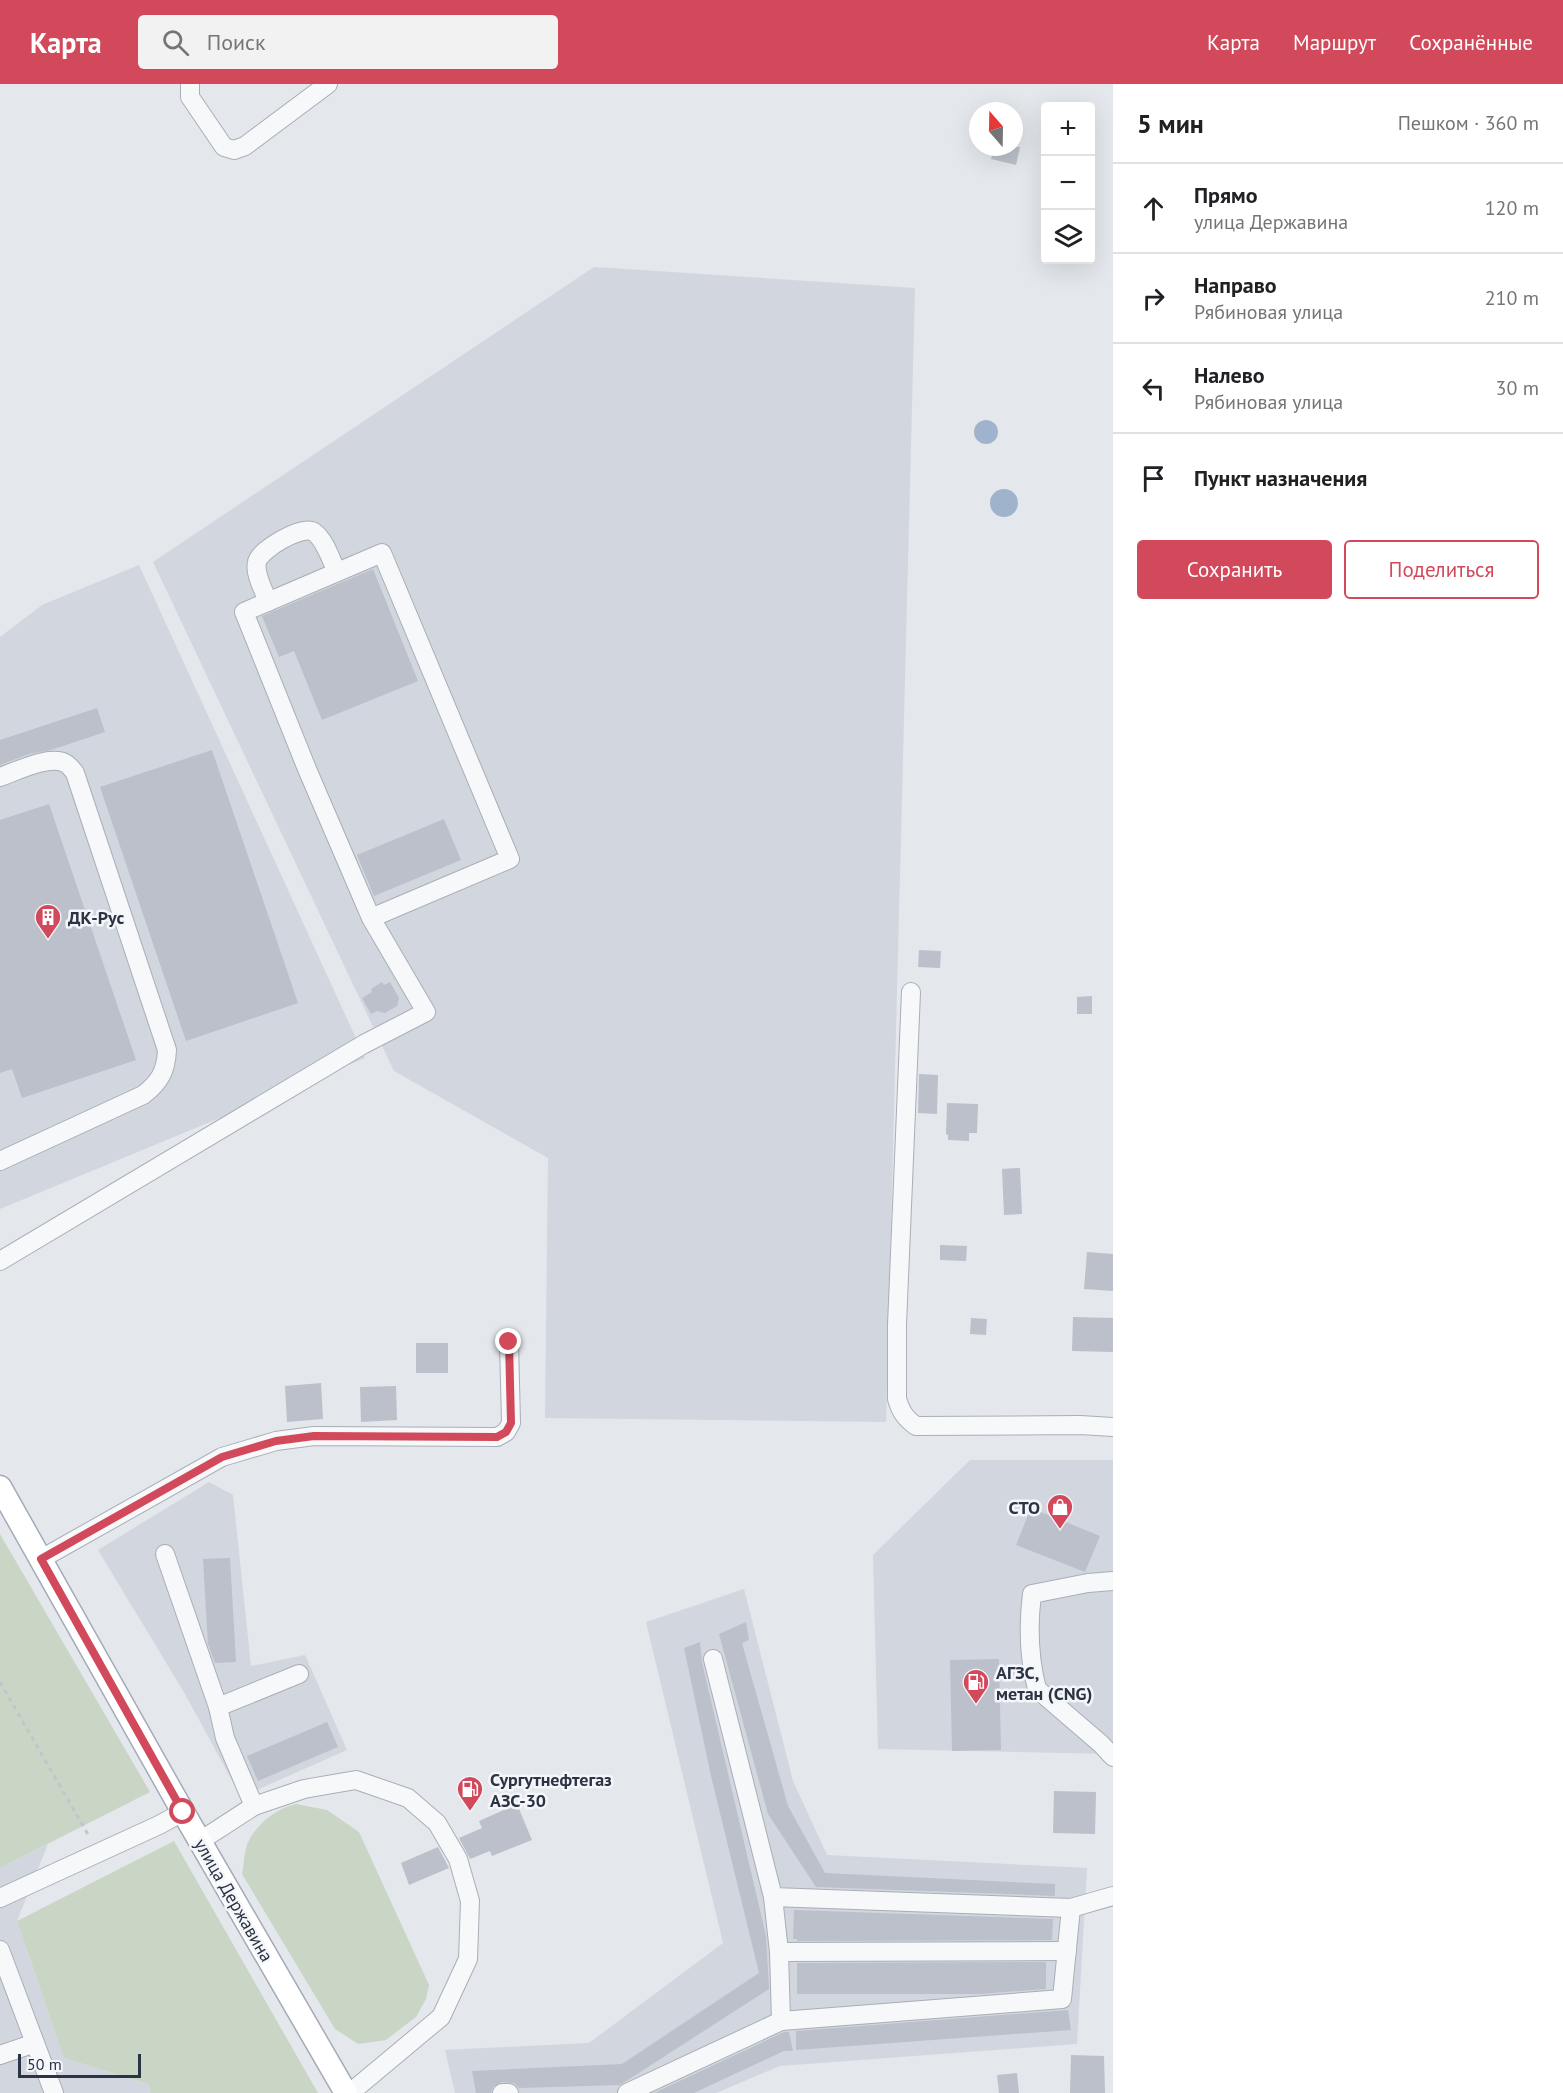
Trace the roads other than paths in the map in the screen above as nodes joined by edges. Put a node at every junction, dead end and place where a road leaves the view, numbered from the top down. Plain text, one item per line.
1 (190, 84) edge
2 (328, 84) edge
3 (337, 572) junction
4 (268, 602) junction
5 (0, 777) edge
6 (371, 918) junction
7 (911, 992) dead end
8 (0, 1161) edge
9 (0, 1261) edge
10 (509, 1342) dead end
11 (1113, 1427) edge
12 (0, 1487) edge
13 (165, 1554) dead end
14 (41, 1559) junction
15 (1113, 1581) edge
16 (713, 1659) dead end
17 (299, 1674) dead end
18 (218, 1707) junction
19 (1113, 1757) edge
20 (254, 1806) junction
21 (183, 1812) junction
22 (200, 1840) junction
23 (1113, 1896) edge
24 (773, 1897) junction
25 (0, 1898) edge
26 (1071, 1908) junction
27 (0, 1950) edge
28 (1067, 1951) junction
29 (779, 1952) junction
30 (781, 2021) junction
31 (35, 2043) junction
32 (0, 2055) edge
33 (54, 2093) edge
34 (348, 2093) edge
35 (502, 2093) edge
36 (509, 2093) edge
37 (627, 2093) edge

1 - 2 street
3 - 4 street
3 - 4 street
3 - 6 street
4 - 6 street
5 - 8 street
6 - 9 street
7 - 11 street
10 - 14 street
12 - 14 main road, улица Державина
13 - 18 street
14 - 21 main road, улица Державина
15 - 19 street
16 - 24 street
17 - 18 street
18 - 20 street
20 - 22 street
20 - 34 street
21 - 22 main road, улица Державина
21 - 25 street
22 - 34 main road, улица Державина
23 - 26 street
24 - 26 street
24 - 29 street
26 - 28 street
27 - 31 street
28 - 29 street
28 - 30 street
29 - 30 street
30 - 37 street
31 - 32 street
31 - 33 street
35 - 36 street

